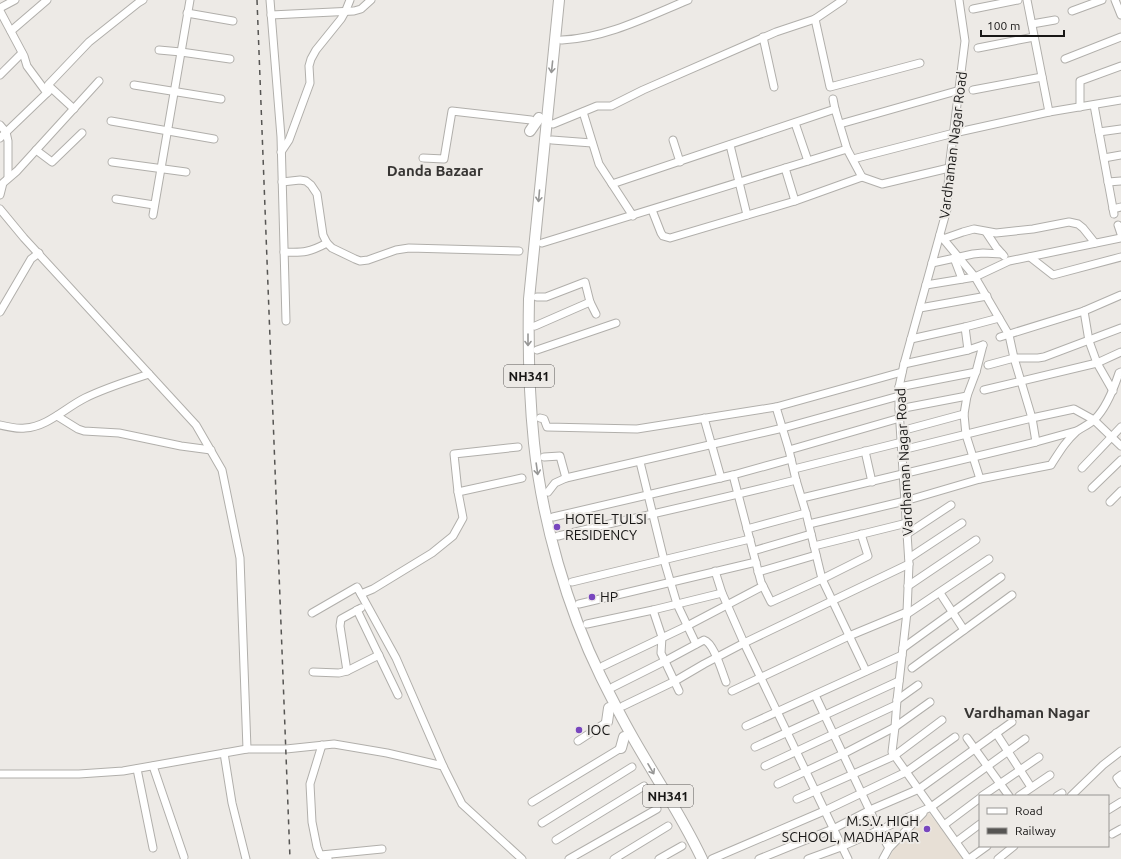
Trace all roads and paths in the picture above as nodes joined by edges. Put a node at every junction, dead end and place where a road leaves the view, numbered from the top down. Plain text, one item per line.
1 (15, 0) edge
2 (46, 0) edge
3 (143, 0) edge
4 (190, 0) edge
5 (270, 0) edge
6 (350, 0) edge
7 (371, 0) edge
8 (558, 0) edge
9 (688, 0) edge
10 (843, 0) edge
11 (959, 0) edge
12 (1018, 0) edge
13 (1027, 0) edge
14 (1102, 0) edge
15 (1115, 0) edge
16 (0, 8) edge
17 (973, 9) dead end
18 (346, 10) junction
19 (0, 11) edge
20 (1072, 11) dead end
21 (187, 13) junction
22 (271, 15) junction
23 (1121, 15) edge
24 (815, 19) junction
25 (1055, 20) dead end
26 (233, 22) dead end
27 (1032, 24) junction
28 (11, 31) junction
29 (763, 37) junction
30 (1034, 37) junction
31 (1121, 37) edge
32 (560, 40) junction
33 (978, 48) dead end
34 (159, 50) dead end
35 (181, 52) junction
36 (22, 53) junction
37 (1065, 59) dead end
38 (230, 60) dead end
39 (920, 63) dead end
40 (1121, 66) edge
41 (0, 75) edge
42 (1042, 76) junction
43 (99, 81) dead end
44 (134, 85) dead end
45 (774, 87) dead end
46 (49, 90) junction
47 (960, 90) junction
48 (973, 90) dead end
49 (174, 91) junction
50 (221, 99) dead end
51 (833, 99) dead end
52 (1121, 100) edge
53 (1094, 105) junction
54 (1080, 107) junction
55 (74, 109) junction
56 (835, 109) junction
57 (583, 112) junction
58 (1049, 112) junction
59 (535, 119) joint
60 (111, 121) dead end
61 (795, 123) junction
62 (553, 124) joint
63 (840, 124) junction
64 (0, 125) edge
65 (1121, 129) edge
66 (167, 130) junction
67 (6, 132) junction
68 (530, 132) dead end
69 (545, 132) junction
70 (1099, 132) junction
71 (82, 133) dead end
72 (954, 133) junction
73 (0, 138) edge
74 (214, 139) dead end
75 (552, 140) dead end
76 (673, 140) dead end
77 (592, 143) junction
78 (730, 145) junction
79 (847, 149) junction
80 (36, 150) junction
81 (281, 152) junction
82 (1121, 155) edge
83 (423, 158) dead end
84 (1104, 158) junction
85 (853, 159) junction
86 (808, 161) junction
87 (112, 162) dead end
88 (680, 162) junction
89 (161, 168) junction
90 (785, 168) junction
91 (949, 168) junction
92 (186, 172) dead end
93 (862, 177) junction
94 (8, 178) junction
95 (1121, 181) edge
96 (282, 182) junction
97 (740, 182) junction
98 (1108, 182) junction
99 (612, 184) junction
100 (0, 195) edge
101 (116, 199) dead end
102 (795, 201) junction
103 (154, 206) junction
104 (1121, 207) edge
105 (0, 209) edge
106 (652, 210) junction
107 (152, 215) dead end
108 (633, 216) junction
109 (747, 216) junction
110 (1118, 225) dead end
111 (986, 232) junction
112 (1121, 234) edge
113 (942, 237) junction
114 (1121, 238) edge
115 (328, 243) junction
116 (1095, 243) junction
117 (542, 244) dead end
118 (284, 252) junction
119 (519, 252) dead end
120 (39, 253) junction
121 (1002, 254) junction
122 (1030, 257) junction
123 (1121, 257) edge
124 (956, 258) junction
125 (1009, 261) junction
126 (932, 263) junction
127 (975, 277) junction
128 (962, 279) junction
129 (926, 285) junction
130 (1121, 295) edge
131 (987, 296) junction
132 (537, 297) joint
133 (590, 302) junction
134 (529, 304) junction
135 (920, 308) junction
136 (1084, 311) junction
137 (0, 312) edge
138 (596, 314) dead end
139 (999, 318) junction
140 (286, 321) dead end
141 (616, 323) dead end
142 (535, 326) dead end
143 (964, 327) junction
144 (1121, 328) edge
145 (1008, 335) junction
146 (1000, 337) dead end
147 (911, 339) junction
148 (1089, 341) junction
149 (537, 350) dead end
150 (968, 350) junction
151 (1121, 352) edge
152 (1014, 358) junction
153 (1097, 363) junction
154 (904, 364) junction
155 (988, 365) dead end
156 (902, 372) junction
157 (976, 372) junction
158 (1121, 372) edge
159 (149, 374) junction
160 (1021, 381) junction
161 (899, 387) junction
162 (984, 390) dead end
163 (1113, 390) junction
164 (899, 396) junction
165 (967, 396) junction
166 (776, 407) junction
167 (899, 408) junction
168 (964, 414) junction
169 (57, 416) junction
170 (540, 418) dead end
171 (704, 418) junction
172 (900, 418) junction
173 (1032, 418) junction
174 (1094, 420) junction
175 (0, 425) edge
176 (1121, 427) edge
177 (783, 428) junction
178 (1079, 430) junction
179 (901, 431) junction
180 (966, 435) junction
181 (542, 436) dead end
182 (1111, 436) junction
183 (902, 442) junction
184 (1036, 442) junction
185 (711, 445) junction
186 (1121, 446) edge
187 (518, 447) dead end
188 (211, 450) junction
189 (789, 450) junction
190 (902, 450) junction
191 (865, 451) junction
192 (539, 456) junction
193 (973, 457) junction
194 (791, 459) junction
195 (1121, 460) edge
196 (640, 462) junction
197 (1082, 468) dead end
198 (794, 469) junction
199 (733, 475) junction
200 (904, 475) junction
201 (522, 478) dead end
202 (566, 478) junction
203 (721, 478) junction
204 (980, 479) junction
205 (796, 480) junction
206 (872, 482) junction
207 (1092, 488) dead end
208 (1121, 491) edge
209 (458, 492) junction
210 (548, 492) dead end
211 (648, 494) junction
212 (738, 495) junction
213 (802, 498) junction
214 (905, 501) junction
215 (1110, 502) dead end
216 (951, 505) dead end
217 (653, 513) junction
218 (806, 513) junction
219 (553, 517) joint
220 (906, 523) junction
221 (962, 523) dead end
222 (809, 524) junction
223 (747, 529) junction
224 (811, 534) junction
225 (861, 534) junction
226 (907, 534) junction
227 (554, 535) junction
228 (750, 539) junction
229 (976, 540) dead end
230 (814, 546) junction
231 (753, 551) junction
232 (816, 555) junction
233 (989, 559) dead end
234 (664, 560) junction
235 (909, 561) junction
236 (756, 562) junction
237 (715, 571) junction
238 (758, 572) junction
239 (1001, 577) dead end
240 (822, 579) junction
241 (572, 582) dead end
242 (671, 583) junction
243 (763, 586) junction
244 (908, 586) junction
245 (722, 593) junction
246 (940, 593) junction
247 (361, 594) junction
248 (1012, 595) dead end
249 (832, 601) junction
250 (366, 604) junction
251 (579, 604) dead end
252 (677, 604) junction
253 (727, 605) junction
254 (357, 610) junction
255 (652, 610) junction
256 (952, 612) junction
257 (312, 613) dead end
258 (907, 613) junction
259 (587, 624) dead end
260 (687, 626) junction
261 (964, 630) junction
262 (849, 636) junction
263 (662, 637) junction
264 (744, 643) junction
265 (696, 644) junction
266 (902, 652) junction
267 (379, 655) junction
268 (717, 657) junction
269 (665, 661) junction
270 (603, 666) dead end
271 (912, 668) dead end
272 (347, 671) junction
273 (866, 671) junction
274 (313, 672) dead end
275 (761, 678) junction
276 (675, 681) junction
277 (899, 681) junction
278 (726, 682) dead end
279 (918, 685) dead end
280 (613, 687) dead end
281 (679, 690) dead end
282 (732, 691) dead end
283 (398, 695) dead end
284 (815, 695) junction
285 (930, 702) dead end
286 (896, 703) junction
287 (623, 706) dead end
288 (609, 708) dead end
289 (777, 713) junction
290 (824, 714) junction
291 (942, 720) dead end
292 (607, 722) joint
293 (1012, 722) dead end
294 (746, 726) dead end
295 (896, 727) junction
296 (787, 733) junction
297 (996, 733) junction
298 (834, 734) junction
299 (628, 736) junction
300 (955, 737) dead end
301 (967, 738) dead end
302 (1025, 740) dead end
303 (578, 741) dead end
304 (322, 745) junction
305 (755, 747) dead end
306 (621, 748) joint
307 (975, 748) junction
308 (247, 749) junction
309 (1008, 751) junction
310 (1121, 751) edge
311 (796, 752) junction
312 (224, 753) junction
313 (843, 754) junction
314 (894, 756) junction
315 (1039, 757) dead end
316 (153, 766) junction
317 (443, 766) junction
318 (765, 766) dead end
319 (987, 766) junction
320 (632, 767) dead end
321 (137, 769) junction
322 (1020, 769) junction
323 (806, 772) junction
324 (906, 772) junction
325 (0, 774) edge
326 (852, 774) junction
327 (1050, 775) dead end
328 (1121, 775) edge
329 (778, 784) dead end
330 (1000, 784) junction
331 (1121, 784) edge
332 (644, 786) dead end
333 (1031, 788) junction
334 (919, 790) junction
335 (815, 791) junction
336 (861, 792) junction
337 (984, 795) edge
338 (1008, 795) edge
339 (1020, 795) edge
340 (1072, 795) edge
341 (979, 799) edge
342 (797, 800) dead end
343 (532, 802) dead end
344 (1121, 802) edge
345 (657, 809) dead end
346 (928, 809) junction
347 (1109, 809) edge
348 (870, 810) junction
349 (824, 811) junction
350 (542, 823) dead end
351 (944, 825) junction
352 (979, 825) edge
353 (668, 826) dead end
354 (833, 829) junction
355 (1121, 829) edge
356 (879, 830) junction
357 (1112, 834) dead end
358 (556, 840) dead end
359 (956, 842) junction
360 (682, 846) dead end
361 (842, 847) junction
362 (986, 847) edge
363 (1013, 847) edge
364 (153, 848) dead end
365 (890, 848) junction
366 (382, 849) dead end
367 (320, 855) junction
368 (184, 857) dead end
369 (246, 859) edge
370 (328, 859) edge
371 (522, 859) edge
372 (569, 859) edge
373 (614, 859) edge
374 (660, 859) edge
375 (702, 859) edge
376 (712, 859) edge
377 (759, 859) edge
378 (808, 859) edge
379 (848, 859) edge
380 (884, 859) edge
381 (969, 859) edge
382 (998, 859) edge

1 - 16 street
2 - 28 street
3 - 46 street
4 - 21 street
5 - 22 street
6 - 18 street
7 - 18 street
8 - 32 highway, NH341
9 - 32 street
10 - 24 street
11 - 47 street, Vardhaman Nagar Road
12 - 17 street
13 - 27 street
14 - 20 street
15 - 23 street
18 - 22 street
18 - 81 street
19 - 28 street
21 - 26 street
21 - 35 street
22 - 81 street
24 - 29 street
24 - 39 street
25 - 27 street
27 - 30 street
28 - 36 street
29 - 45 street
29 - 57 street
30 - 33 street
30 - 42 street
31 - 37 street
32 -> 69 highway, NH341
34 - 35 street
35 - 38 street
35 - 49 street
36 - 41 street
36 - 46 street
40 - 54 street
42 - 48 street
42 - 58 street
43 - 55 street
44 - 49 street
46 - 55 street
46 - 67 street
47 - 63 street
47 - 72 street, Vardhaman Nagar Road
49 - 50 street
49 - 66 street
51 - 56 street
52 - 53 street
53 - 54 street
53 - 70 street
54 - 58 street
55 - 80 street
56 - 61 street
56 - 63 street
57 - 62 street
57 - 77 street
58 - 72 street
59 - 68 highway
59 - 83 street
60 - 66 street
61 - 78 street
61 - 86 street
62 - 69 highway
63 - 79 street
64 - 67 street
65 - 70 street
66 - 74 street
66 - 89 street
67 - 73 street
67 - 94 street
69 -> 134 highway, NH341
70 - 84 street
71 - 80 street
72 - 85 street
72 - 91 street, Vardhaman Nagar Road
75 - 77 street
76 - 88 street
77 - 99 street
78 - 88 street
78 - 97 street
79 - 85 street
79 - 86 street
80 - 94 street
81 - 96 street
82 - 84 street
84 - 98 street
85 - 93 street
86 - 90 street
87 - 89 street
88 - 99 street
89 - 92 street
89 - 103 street
90 - 97 street
90 - 102 street
91 - 93 street
91 - 113 street, Vardhaman Nagar Road
93 - 102 street
94 - 100 street
95 - 98 street
96 - 115 street
96 - 118 street
97 - 106 street
97 - 109 street
98 - 104 street
99 - 108 street
101 - 103 street
102 - 109 street
103 - 107 street
105 - 120 street
106 - 108 street
106 - 109 street
108 - 117 street
110 - 112 street
111 - 113 street
111 - 116 street
111 - 121 street
113 - 124 street
113 - 126 street, Vardhaman Nagar Road
114 - 116 street
115 - 118 street
115 - 119 street
116 - 122 street
118 - 140 street
120 - 137 street
120 - 159 street
121 - 124 street
121 - 125 street
122 - 123 street
122 - 125 street
124 - 126 street
124 - 127 street
124 - 128 street
125 - 127 street
126 - 129 street, Vardhaman Nagar Road
127 - 128 street
127 - 131 street
128 - 129 street
129 - 135 street, Vardhaman Nagar Road
130 - 136 street
131 - 135 street
131 - 139 street
132 - 133 street
132 - 134 highway
133 - 138 street
133 - 142 street
134 -> 192 highway, NH341
135 - 147 street, Vardhaman Nagar Road
136 - 145 street
136 - 148 street
139 - 143 street
139 - 145 street
141 - 149 street
143 - 147 street
143 - 150 street
144 - 148 street
145 - 146 street
145 - 152 street
147 - 154 street, Vardhaman Nagar Road
148 - 152 street
148 - 153 street
150 - 154 street
150 - 157 street
151 - 153 street
152 - 155 street
152 - 160 street
153 - 160 street
153 - 163 street
154 - 156 street, Vardhaman Nagar Road
156 - 161 street, Vardhaman Nagar Road
156 - 166 street
157 - 161 street
157 - 165 street
158 - 163 street
159 - 169 street
159 - 188 street
160 - 162 street
160 - 173 street
161 - 164 street, Vardhaman Nagar Road
163 - 174 street
164 - 167 street, Vardhaman Nagar Road
164 - 177 street
165 - 167 street
165 - 168 street
166 - 171 street
166 - 177 street
167 - 172 street, Vardhaman Nagar Road
168 - 179 street
168 - 180 street
169 - 175 street
169 - 188 street
170 - 171 street
171 - 185 street
172 - 179 street, Vardhaman Nagar Road
172 - 189 street
173 - 174 street
173 - 180 street
173 - 184 street
174 - 178 street
174 - 182 street
176 - 182 street
177 - 185 street
177 - 189 street
178 - 184 street
178 - 204 street
179 - 183 street, Vardhaman Nagar Road
180 - 190 street
180 - 193 street
181 - 192 highway, NH341
182 - 186 street
182 - 197 street
183 - 190 street, Vardhaman Nagar Road
183 - 191 street
184 - 193 street
185 - 196 street
185 - 203 street
187 - 209 street
188 - 308 street
189 - 194 street
190 - 200 street, Vardhaman Nagar Road
191 - 198 street
191 - 206 street
192 - 202 street
192 -> 227 highway, NH341
193 - 200 street
193 - 204 street
194 - 198 street
194 - 199 street
195 - 207 street
196 - 202 street
196 - 211 street
198 - 205 street
199 - 203 street
199 - 212 street
200 - 206 street
200 - 214 street, Vardhaman Nagar Road
201 - 209 street
202 - 210 street
203 - 211 street
204 - 214 street
205 - 212 street
205 - 213 street
206 - 213 street
208 - 215 street
209 - 247 street
211 - 217 street
211 - 219 street
212 - 217 street
212 - 223 street
213 - 218 street
214 - 220 street, Vardhaman Nagar Road
214 - 222 street
216 - 226 street
217 - 227 street
217 - 234 street
218 - 222 street
218 - 223 street
219 - 227 highway, NH341
220 - 225 street
220 - 226 street, Vardhaman Nagar Road
221 - 235 street
222 - 224 street
223 - 228 street
224 - 230 street
224 - 231 street
225 - 230 street
225 - 240 street
226 - 235 street, Vardhaman Nagar Road
227 - 299 highway, NH341
228 - 231 street
228 - 234 street
229 - 244 street
230 - 232 street
231 - 236 street
232 - 238 street
232 - 240 street
233 - 246 street
234 - 241 street
234 - 242 street
235 - 244 street, Vardhaman Nagar Road
235 - 249 street
236 - 237 street
236 - 238 street
237 - 242 street
237 - 245 street
238 - 243 street
239 - 256 street
240 - 243 street
240 - 249 street
242 - 251 street
242 - 252 street
243 - 253 street
244 - 258 street, Vardhaman Nagar Road
245 - 252 street
245 - 253 street
246 - 256 street
246 - 258 street
247 - 250 street
247 - 257 street
248 - 261 street
249 - 262 street
249 - 264 street
250 - 254 street
250 - 317 street
252 - 255 street
252 - 260 street
253 - 260 street
253 - 264 street
254 - 267 street
254 - 272 street
255 - 259 street
255 - 263 street
256 - 261 street
256 - 266 street
258 - 262 street
258 - 266 street, Vardhaman Nagar Road
260 - 263 street
260 - 265 street
261 - 271 street
262 - 273 street
262 - 275 street
263 - 269 street
263 - 270 street
264 - 268 street
264 - 275 street
265 - 268 street
265 - 269 street
266 - 273 street
266 - 277 street, Vardhaman Nagar Road
267 - 272 street
267 - 283 street
268 - 276 street
268 - 278 street
269 - 276 street
269 - 280 street
272 - 274 street
273 - 284 street
275 - 282 street
275 - 289 street
276 - 281 street
276 - 287 street
277 - 286 street, Vardhaman Nagar Road
277 - 290 street
279 - 286 street
284 - 289 street
284 - 290 street
285 - 295 street
286 - 295 street, Vardhaman Nagar Road
286 - 298 street
288 - 292 highway
289 - 294 street
289 - 296 street
290 - 296 street
290 - 298 street
291 - 314 street
292 - 303 street
293 - 297 street
295 - 313 street
295 - 314 street, Vardhaman Nagar Road
296 - 305 street
296 - 311 street
297 - 307 street
297 - 309 street
298 - 311 street
298 - 313 street
299 - 306 highway
299 -> 375 highway, NH341
300 - 324 street
301 - 307 street
302 - 309 street
304 - 308 street
304 - 317 street
304 - 367 street
306 - 343 street
307 - 319 street
307 - 334 street
308 - 312 street
309 - 319 street
309 - 322 street
310 - 340 street
311 - 318 street
311 - 323 street
312 - 316 street
312 - 369 street
313 - 323 street
313 - 326 street
314 - 324 street
314 - 326 street
315 - 322 street
316 - 321 street
316 - 368 street
317 - 371 street
319 - 330 street
319 - 346 street
320 - 350 street
321 - 325 street
321 - 364 street
322 - 330 street
322 - 333 street
323 - 329 street
323 - 335 street
324 - 334 street
324 - 336 street
326 - 335 street
326 - 336 street
327 - 333 street
328 - 331 street
330 - 337 street
330 - 338 street
332 - 358 street
333 - 339 street
334 - 346 street
334 - 348 street
335 - 342 street
335 - 349 street
336 - 348 street
336 - 349 street
341 - 351 street
344 - 347 street
345 - 372 street
346 - 351 street
346 - 356 street
346 - 365 street
348 - 354 street
348 - 356 street
349 - 354 street
349 - 376 street
351 - 359 street
352 - 359 street
353 - 373 street
354 - 361 street
354 - 377 street
355 - 357 street
356 - 361 street
356 - 365 street
359 - 381 street
360 - 374 street
361 - 378 street
361 - 379 street
362 - 381 street
363 - 382 street
365 - 380 street
366 - 367 street
367 - 370 street

